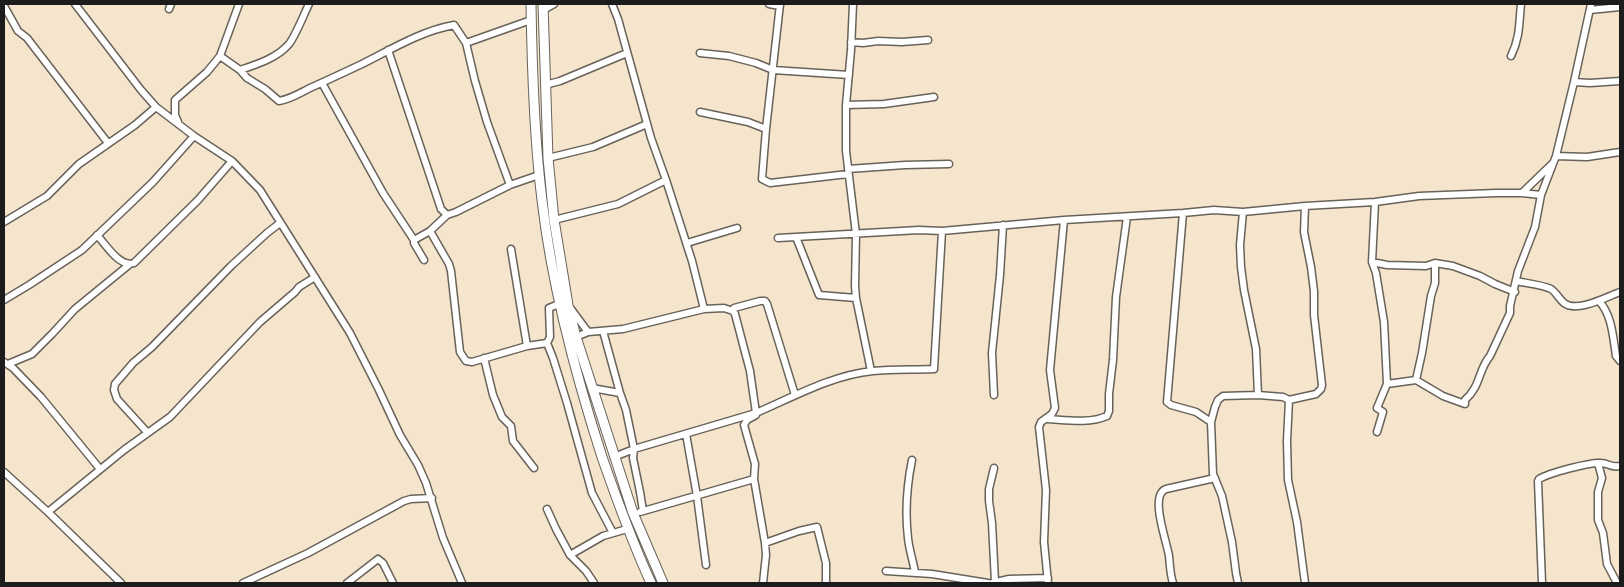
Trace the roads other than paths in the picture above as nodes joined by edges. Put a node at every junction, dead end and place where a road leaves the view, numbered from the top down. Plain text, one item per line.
1 (76, 4) edge
2 (239, 4) edge
3 (309, 4) edge
4 (531, 4) edge
5 (554, 4) edge
6 (612, 4) edge
7 (769, 4) edge
8 (852, 4) edge
9 (1521, 4) edge
10 (780, 5) edge
11 (4, 6) edge
12 (543, 7) edge
13 (1590, 7) edge
14 (1620, 7) edge
15 (531, 20) junction
16 (928, 40) dead end
17 (466, 42) junction
18 (851, 42) junction
19 (388, 50) junction
20 (627, 53) junction
21 (700, 53) dead end
22 (220, 56) junction
23 (1511, 56) dead end
24 (240, 70) junction
25 (773, 70) junction
26 (849, 74) junction
27 (1620, 81) edge
28 (1574, 82) junction
29 (322, 83) junction
30 (545, 85) junction
31 (934, 97) dead end
32 (846, 106) junction
33 (156, 107) junction
34 (700, 112) dead end
35 (178, 123) junction
36 (647, 124) junction
37 (766, 129) junction
38 (194, 136) junction
39 (108, 143) junction
40 (1620, 152) edge
41 (548, 158) junction
42 (1555, 159) junction
43 (232, 161) junction
44 (949, 164) dead end
45 (848, 172) junction
46 (540, 175) junction
47 (666, 180) junction
48 (510, 185) junction
49 (1522, 192) junction
50 (1541, 195) junction
51 (1376, 202) junction
52 (1305, 206) junction
53 (1243, 212) junction
54 (1183, 213) junction
55 (447, 215) junction
56 (1127, 216) junction
57 (554, 220) junction
58 (1064, 220) junction
59 (4, 222) edge
60 (280, 223) junction
61 (1002, 225) junction
62 (737, 228) dead end
63 (942, 231) junction
64 (430, 232) junction
65 (856, 234) junction
66 (97, 235) junction
67 (796, 237) junction
68 (778, 238) dead end
69 (414, 240) junction
70 (687, 243) junction
71 (511, 249) dead end
72 (424, 260) dead end
73 (1372, 262) junction
74 (1435, 263) junction
75 (130, 264) junction
76 (315, 277) junction
77 (1516, 281) junction
78 (1515, 292) junction
79 (1620, 292) edge
80 (856, 298) junction
81 (4, 300) edge
82 (1599, 301) junction
83 (564, 305) junction
84 (704, 309) junction
85 (733, 311) junction
86 (603, 331) junction
87 (588, 332) junction
88 (576, 337) junction
89 (547, 343) junction
90 (527, 346) junction
91 (484, 358) junction
92 (1620, 361) edge
93 (6, 363) edge
94 (871, 371) junction
95 (1416, 380) junction
96 (1387, 384) junction
97 (592, 388) junction
98 (620, 393) junction
99 (994, 395) dead end
100 (1258, 395) junction
101 (795, 396) junction
102 (1289, 400) junction
103 (756, 413) junction
104 (1047, 419) junction
105 (1211, 422) junction
106 (147, 432) junction
107 (1377, 432) dead end
108 (686, 434) junction
109 (634, 449) junction
110 (614, 457) junction
111 (912, 460) dead end
112 (1598, 463) junction
113 (1620, 466) edge
114 (534, 468) dead end
115 (994, 468) dead end
116 (100, 469) junction
117 (4, 472) edge
118 (1215, 478) junction
119 (754, 479) junction
120 (697, 496) junction
121 (432, 498) junction
122 (548, 509) dead end
123 (48, 512) junction
124 (638, 512) junction
125 (627, 529) junction
126 (613, 533) junction
127 (765, 543) junction
128 (570, 555) junction
129 (706, 565) dead end
130 (886, 571) dead end
131 (915, 572) junction
132 (1048, 580) edge
133 (121, 583) edge
134 (243, 583) edge
135 (347, 583) edge
136 (393, 583) edge
137 (462, 583) edge
138 (594, 583) edge
139 (652, 583) edge
140 (663, 583) edge
141 (762, 583) edge
142 (826, 583) edge
143 (990, 583) edge
144 (1173, 583) edge
145 (1238, 583) edge
146 (1305, 583) edge
147 (1542, 583) edge
148 (1618, 583) edge

1 - 33 street
2 - 22 street
3 - 24 street
4 - 15 main road
5 - 12 street
6 - 20 street
7 - 10 street
8 - 18 street
9 - 23 street
10 - 25 street
11 - 39 street
12 - 30 main road
13 - 14 street
13 - 28 street
15 - 17 street
15 - 46 main road
16 - 18 street
17 - 19 street
17 - 48 street
18 - 26 street
19 - 29 street
19 - 55 street
20 - 30 street
20 - 36 street
21 - 25 street
22 - 24 street
22 - 35 street
24 - 29 street
25 - 26 street
25 - 37 street
26 - 32 street
27 - 28 street
28 - 42 street
29 - 69 street
30 - 41 main road
31 - 32 street
32 - 45 street
33 - 35 street
33 - 39 street
34 - 37 street
35 - 38 street
36 - 41 street
36 - 47 street
37 - 45 street
38 - 43 street
38 - 66 street
39 - 59 street
40 - 42 street
41 - 57 main road
42 - 49 street
42 - 50 street
43 - 60 street
43 - 75 street
44 - 45 street
45 - 65 street
46 - 48 street
46 - 83 main road
47 - 57 street
47 - 70 street
48 - 55 street
49 - 50 street
49 - 51 street
50 - 77 street
51 - 52 street
51 - 73 street
52 - 53 street
52 - 102 street
53 - 54 street
53 - 100 street
54 - 56 street
54 - 105 street
55 - 64 street
56 - 58 street
56 - 104 street
57 - 83 main road
58 - 61 street
58 - 104 street
60 - 76 street
60 - 106 street
61 - 63 street
61 - 99 street
62 - 70 street
63 - 65 street
63 - 94 street
64 - 69 street
64 - 91 street
65 - 67 street
65 - 80 street
66 - 75 street
66 - 81 street
67 - 68 street
67 - 80 street
69 - 72 street
70 - 84 street
71 - 90 street
73 - 74 street
73 - 96 street
74 - 78 street
74 - 95 street
75 - 93 street
76 - 106 street
76 - 121 street
77 - 78 street
77 - 82 street
78 - 95 street
79 - 82 street
80 - 94 street
82 - 92 street
83 - 87 street
83 - 88 main road
83 - 89 street
83 - 125 main road
84 - 85 street
84 - 86 street
85 - 101 street
85 - 103 street
86 - 87 street
86 - 98 street
87 - 88 street
88 - 97 main road
89 - 90 street
89 - 126 street
90 - 91 street
91 - 114 street
93 - 116 street
94 - 101 street
95 - 96 street
96 - 107 street
97 - 98 street
97 - 110 main road
98 - 109 street
100 - 102 street
100 - 105 street
101 - 103 street
102 - 146 street
103 - 108 street
103 - 119 street
104 - 132 street
105 - 118 street
106 - 116 street
108 - 109 street
108 - 120 street
109 - 110 street
109 - 124 street
110 - 124 main road
111 - 131 street
112 - 113 street
112 - 147 street
112 - 148 street
115 - 143 street
116 - 123 street
117 - 123 street
118 - 144 street
118 - 145 street
119 - 120 street
119 - 127 street
120 - 124 street
120 - 129 street
121 - 134 street
121 - 137 street
122 - 128 street
123 - 133 street
124 - 140 main road
125 - 126 street
125 - 139 main road
126 - 128 street
127 - 141 street
127 - 142 street
128 - 138 street
130 - 131 street
131 - 143 street
132 - 143 street
135 - 136 street

